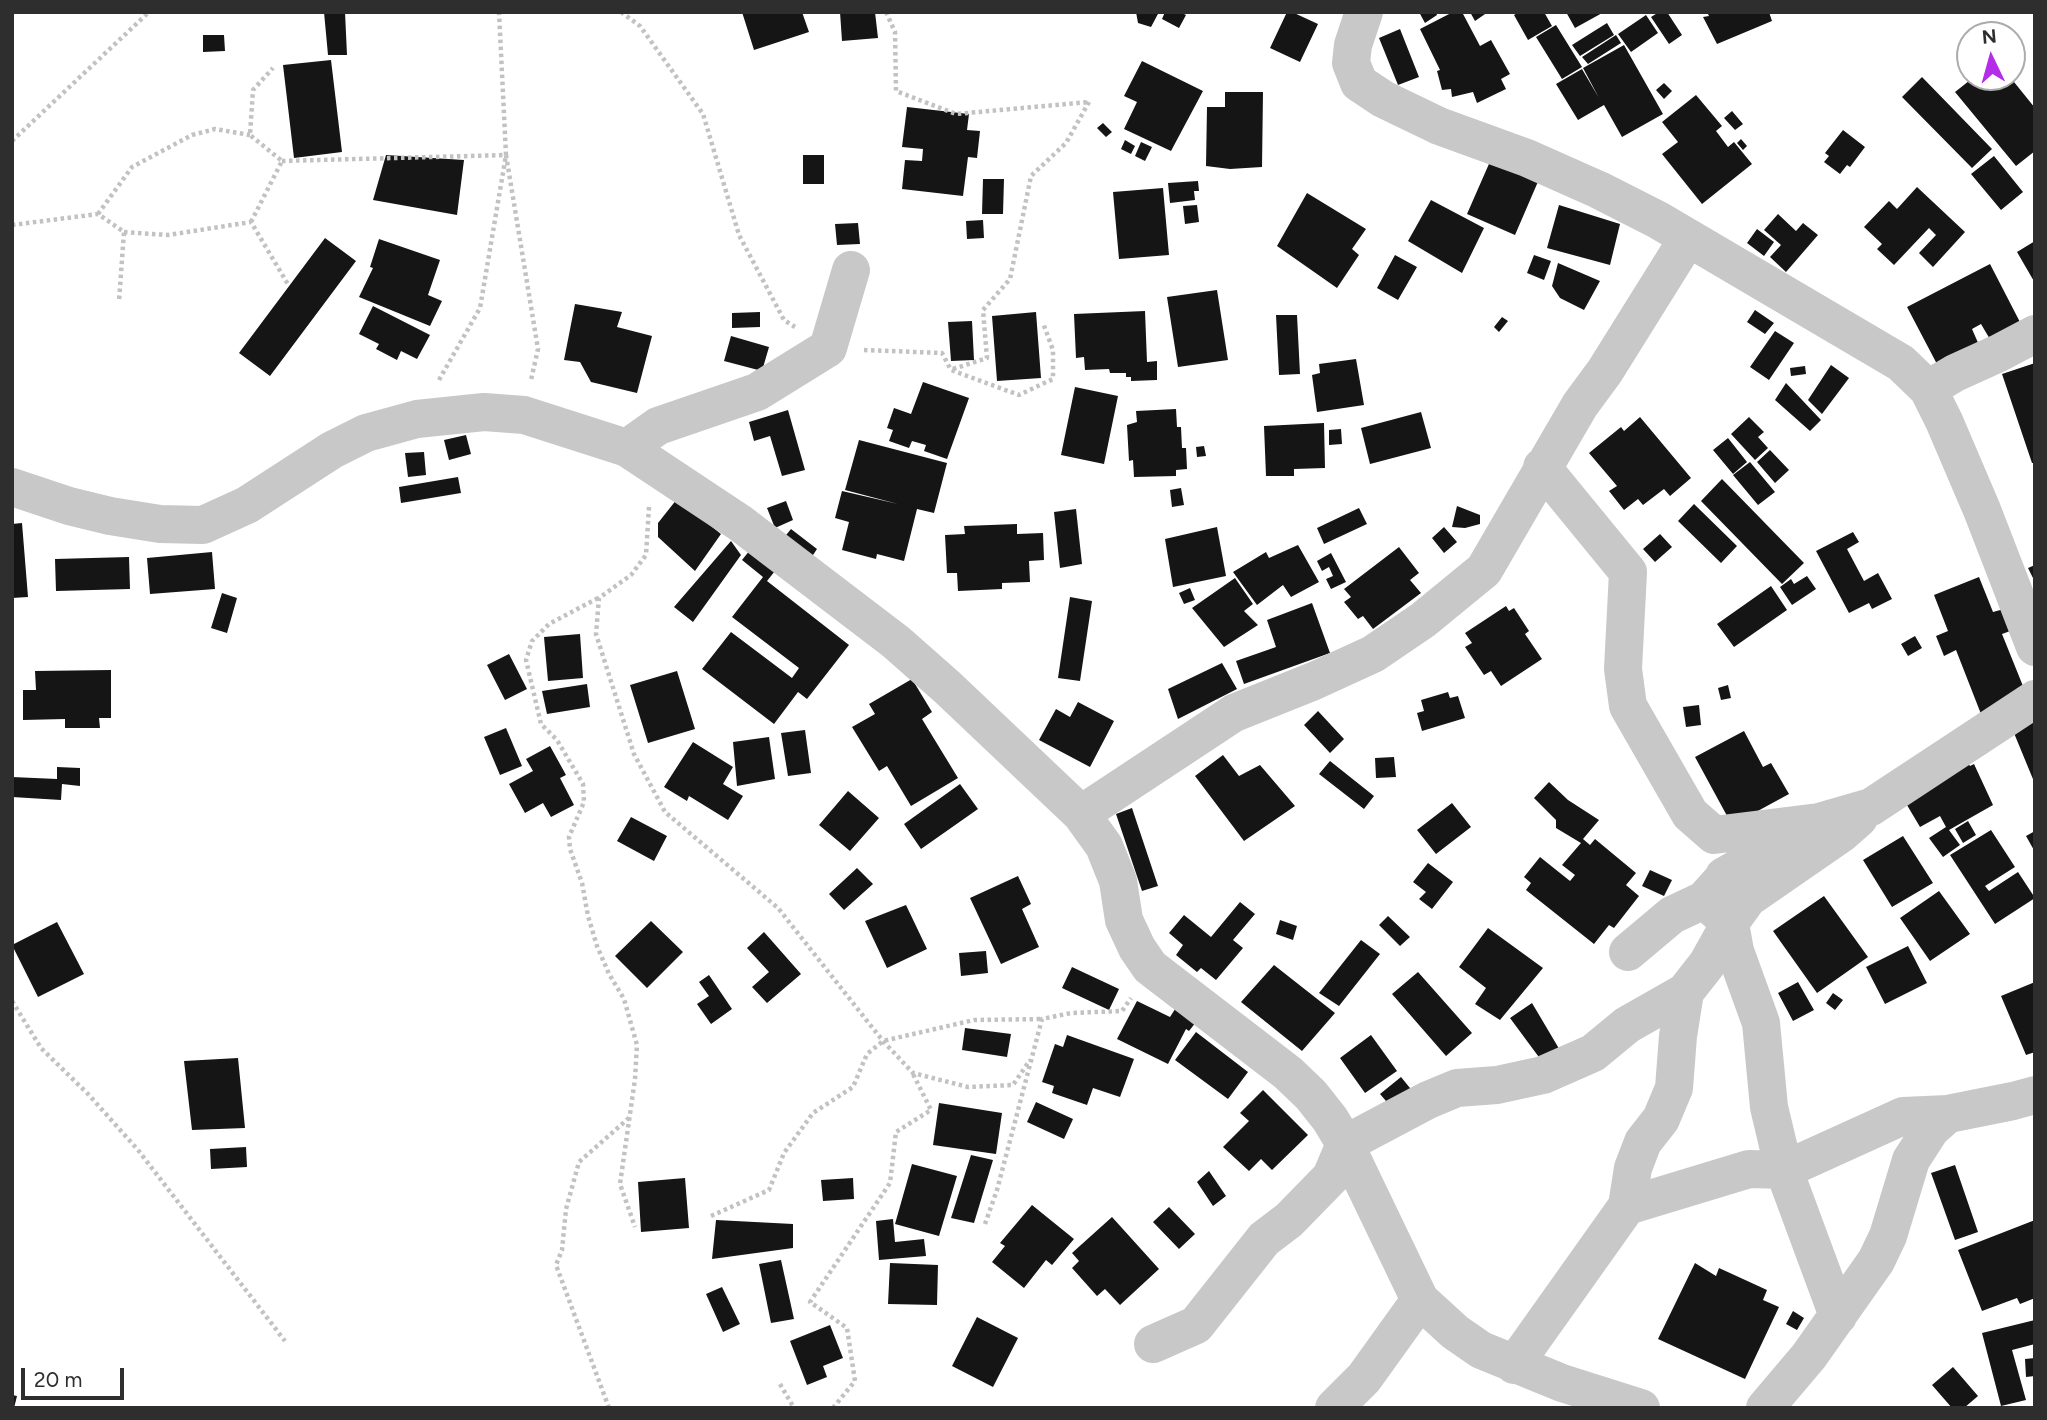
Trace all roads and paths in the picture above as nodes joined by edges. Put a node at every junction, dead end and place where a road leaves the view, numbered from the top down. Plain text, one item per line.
1 (149, 12) edge
2 (499, 12) edge
3 (886, 12) edge
4 (1364, 12) edge
5 (272, 68) dead end
6 (250, 135) junction
7 (12, 141) edge
8 (506, 155) junction
9 (282, 162) junction
10 (98, 214) junction
11 (251, 222) junction
12 (12, 225) edge
13 (124, 232) junction
14 (1688, 238) junction
15 (851, 270) dead end
16 (289, 286) dead end
17 (119, 301) dead end
18 (2035, 334) edge
19 (951, 370) dead end
20 (1928, 388) junction
21 (524, 415) junction
22 (417, 419) junction
23 (641, 456) junction
24 (1542, 467) junction
25 (12, 487) edge
26 (599, 598) junction
27 (2035, 647) edge
28 (2035, 699) edge
29 (1871, 807) junction
30 (1082, 814) junction
31 (1819, 822) junction
32 (1726, 900) junction
33 (1628, 952) dead end
34 (1150, 967) junction
35 (1696, 978) junction
36 (12, 1001) edge
37 (1042, 1019) junction
38 (883, 1041) junction
39 (1030, 1060) junction
40 (913, 1073) junction
41 (2035, 1095) edge
42 (1948, 1114) junction
43 (630, 1116) junction
44 (1345, 1144) junction
45 (1784, 1170) junction
46 (1627, 1206) junction
47 (711, 1216) dead end
48 (985, 1224) dead end
49 (635, 1227) dead end
50 (1420, 1300) junction
51 (1838, 1316) junction
52 (285, 1341) dead end
53 (1153, 1344) dead end
54 (1514, 1365) junction
55 (780, 1384) dead end
56 (609, 1408) edge
57 (794, 1408) edge
58 (833, 1408) edge
59 (1334, 1408) edge
60 (1641, 1408) edge
61 (1765, 1408) edge

1 - 7 path
2 - 8 path
3 - 19 path
4 - 14 street
5 - 6 path
6 - 9 path
6 - 10 path
8 - 9 path
8 - 21 path
8 - 22 path
9 - 11 path
10 - 12 path
10 - 13 path
11 - 13 path
11 - 16 path
13 - 17 path
14 - 20 street
14 - 24 street
15 - 23 street
18 - 20 street
20 - 27 street
21 - 22 street
21 - 23 street
22 - 25 street
23 - 26 path
23 - 30 street
24 - 30 street
24 - 31 street
26 - 38 path
26 - 43 path
28 - 29 street
29 - 31 street
29 - 32 street
30 - 34 street
31 - 32 street
32 - 33 street
32 - 35 street
32 - 45 street
34 - 37 path
34 - 44 street
35 - 44 street
35 - 46 street
36 - 52 path
37 - 38 path
37 - 39 path
38 - 40 path
38 - 47 path
39 - 40 path
39 - 48 path
40 - 58 path
41 - 42 street
42 - 45 street
42 - 51 street
43 - 49 path
43 - 56 path
44 - 50 street
44 - 53 street
45 - 46 street
45 - 51 street
46 - 54 street
50 - 54 street
50 - 59 street
51 - 61 street
54 - 60 street
55 - 57 path

